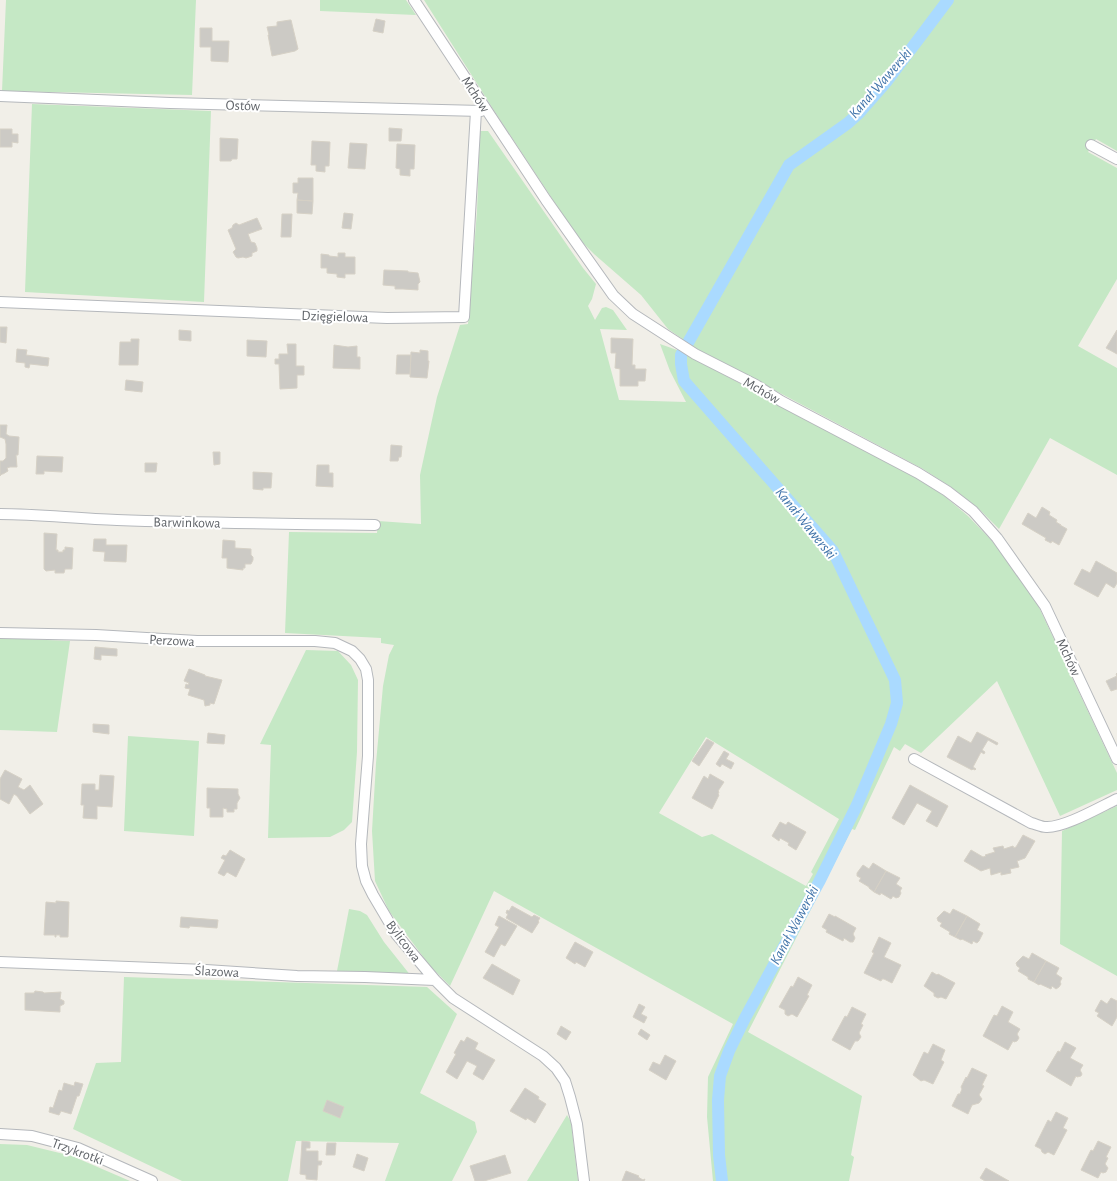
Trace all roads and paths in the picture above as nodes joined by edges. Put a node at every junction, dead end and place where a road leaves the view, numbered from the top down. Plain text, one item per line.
1 (414, 0) edge
2 (0, 96) edge
3 (476, 111) junction
4 (487, 111) junction
5 (1091, 145) dead end
6 (1117, 159) edge
7 (0, 302) edge
8 (0, 514) edge
9 (375, 525) dead end
10 (0, 633) edge
11 (343, 647) joint
12 (914, 759) dead end
13 (1117, 760) edge
14 (1117, 800) edge
15 (0, 962) edge
16 (435, 980) junction
17 (0, 1134) edge
18 (152, 1181) edge
19 (584, 1181) edge

1 - 4 street, Mchów
2 - 3 street, Ostów
3 - 4 street, Ostów
3 - 7 street, Dzięgielowa
4 - 13 street, Mchów
5 - 6 street
8 - 9 street, Barwinkowa
10 - 11 street, Perzowa
11 - 16 street, Bylicowa
12 - 14 street
15 - 16 street, Ślazowa
16 - 19 street, Bylicowa
17 - 18 street, Trzykrotki

